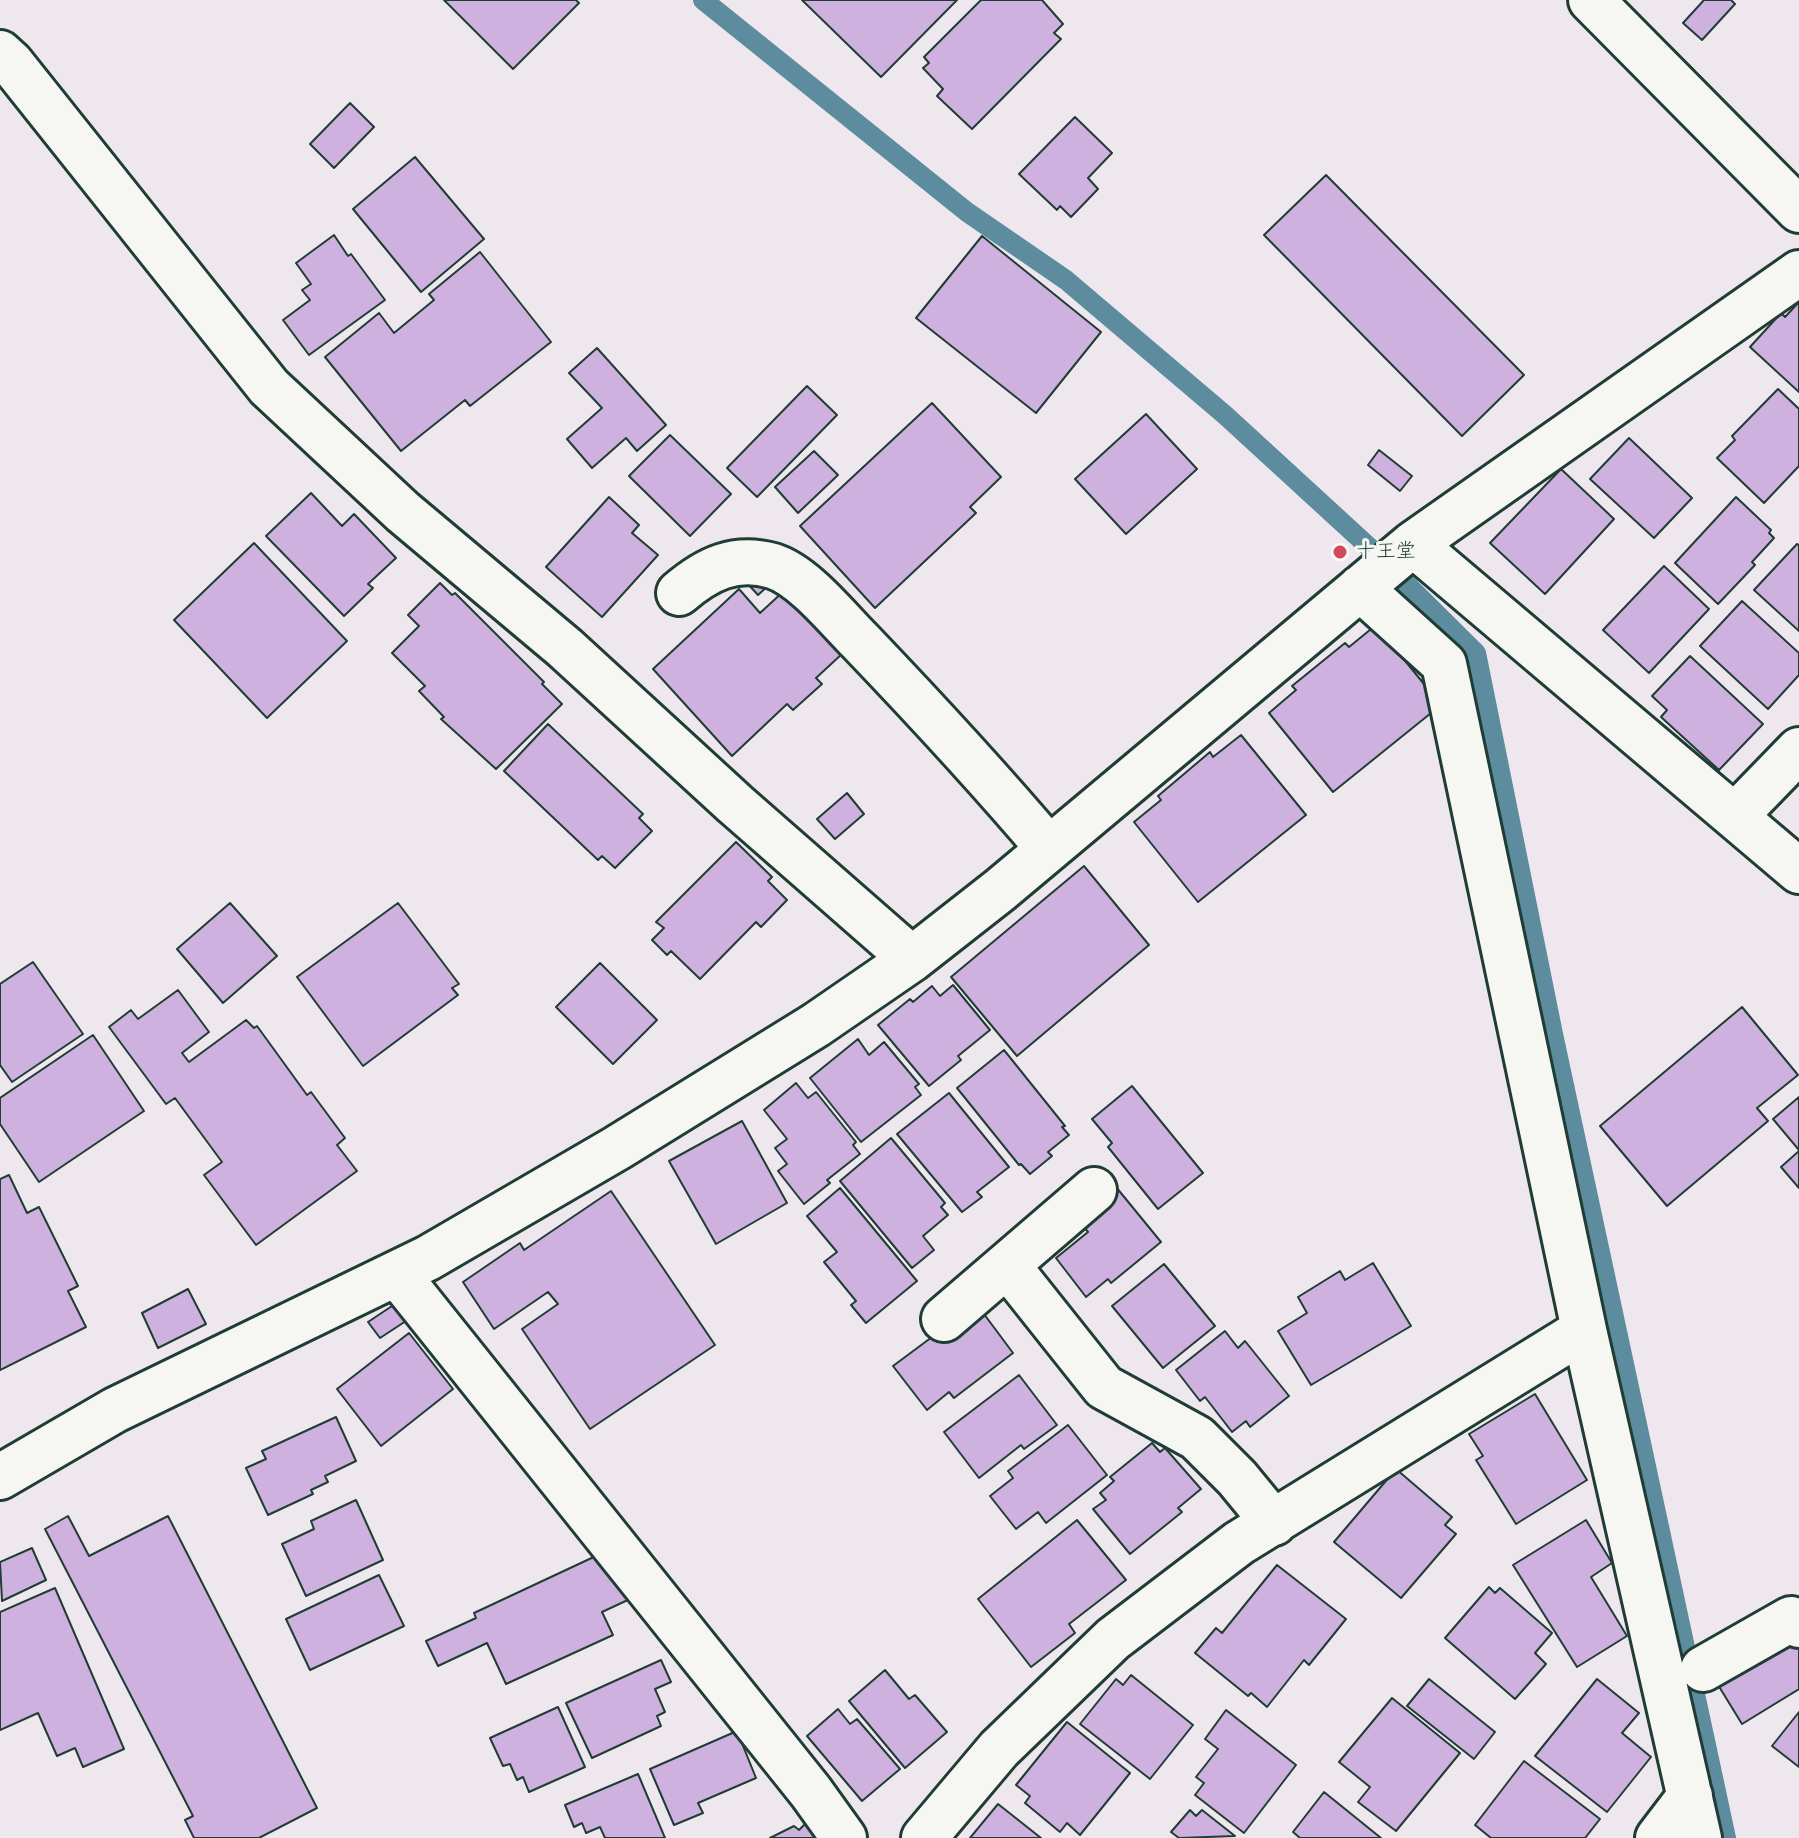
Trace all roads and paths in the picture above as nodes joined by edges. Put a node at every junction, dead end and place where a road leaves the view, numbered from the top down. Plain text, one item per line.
1 (1591, 0) edge
2 (0, 53) edge
3 (1799, 210) edge
4 (1799, 273) edge
5 (1386, 566) junction
6 (679, 593) dead end
7 (1799, 750) edge
8 (1735, 816) junction
9 (1049, 849) junction
10 (1799, 871) edge
11 (912, 959) junction
12 (1094, 1190) dead end
13 (1007, 1265) junction
14 (397, 1274) junction
15 (944, 1319) dead end
16 (1584, 1330) junction
17 (0, 1477) edge
18 (1274, 1523) junction
19 (1799, 1625) edge
20 (1703, 1669) dead end
21 (1690, 1796) junction
22 (844, 1838) edge
23 (924, 1838) edge
24 (1658, 1838) edge
25 (1699, 1838) edge

1 - 3 street
2 - 11 street
4 - 5 street
5 - 8 street
5 - 9 street
5 - 16 street
6 - 9 street
7 - 8 street
8 - 10 street
9 - 11 street
11 - 14 street
12 - 13 street
13 - 15 street
13 - 18 street
14 - 17 street
14 - 22 street
16 - 18 street
16 - 21 street
18 - 23 street
19 - 20 street
21 - 24 street
21 - 25 street

